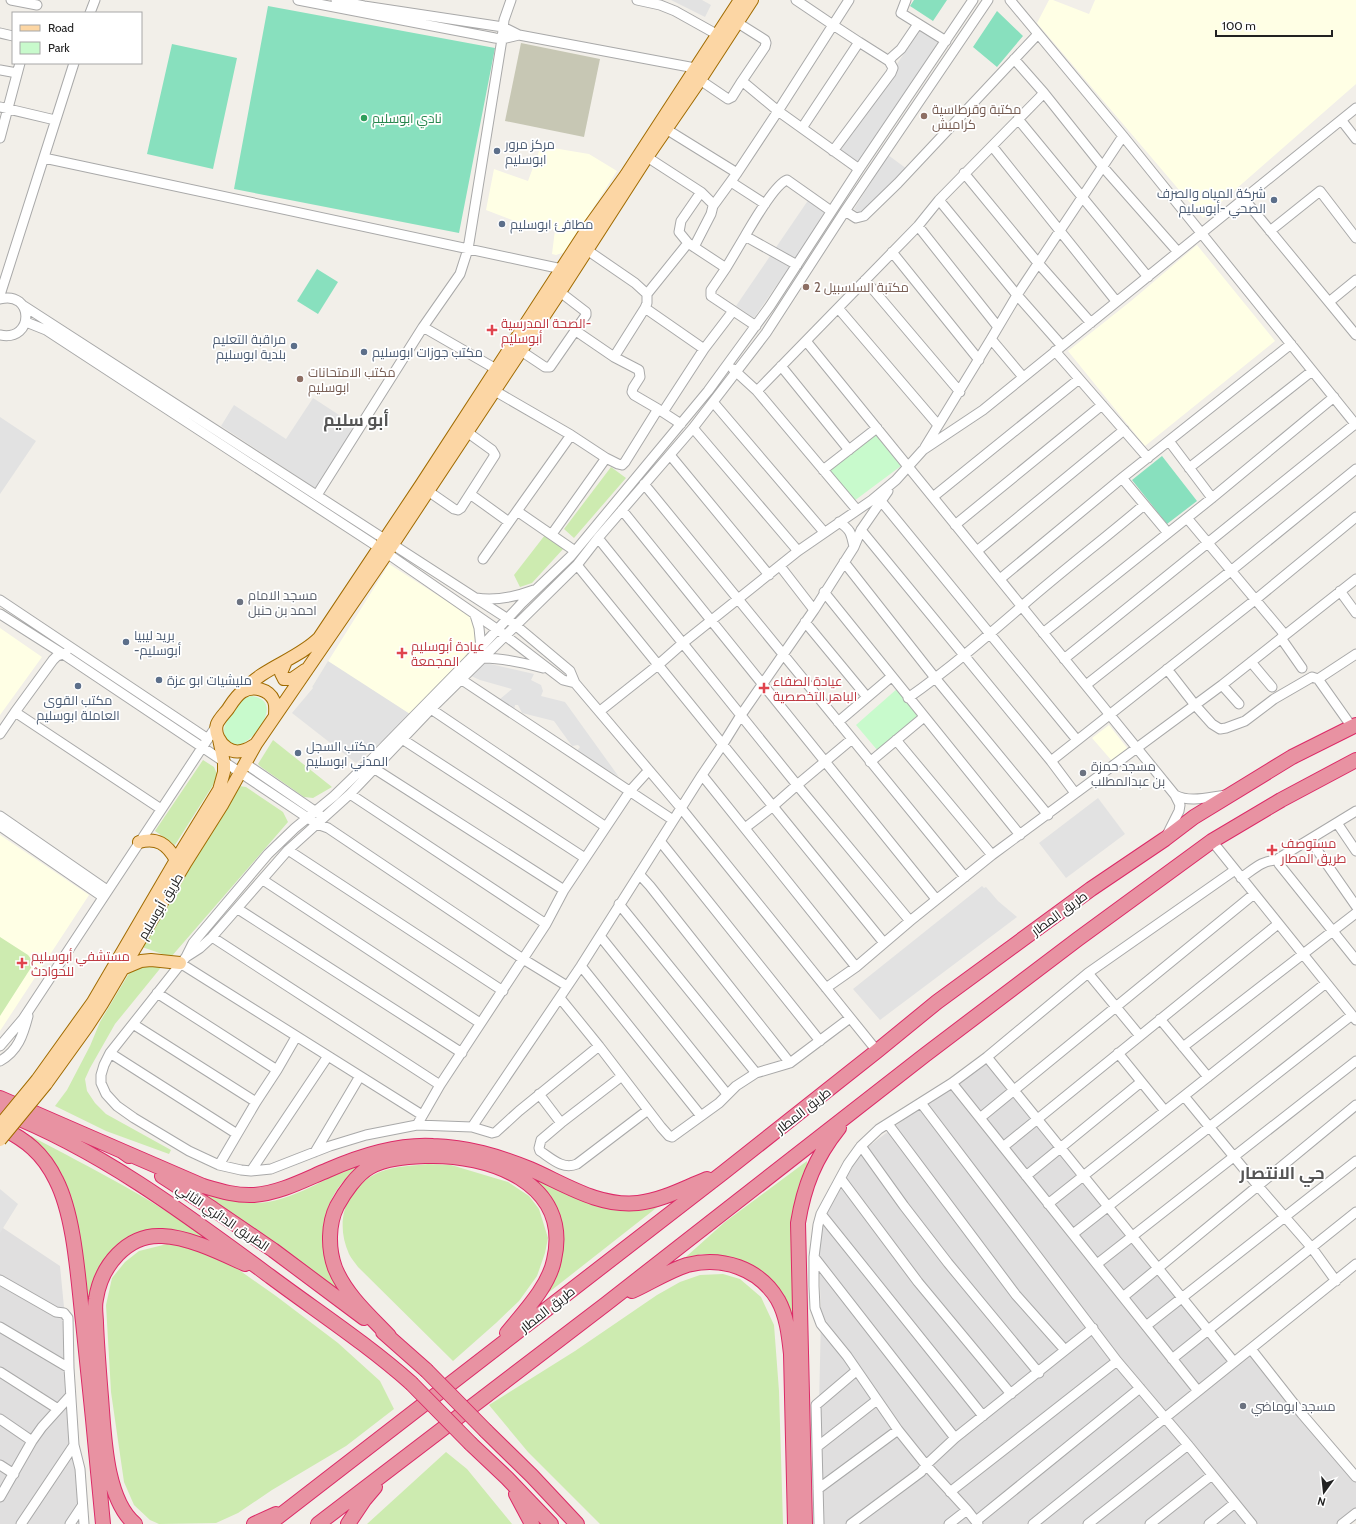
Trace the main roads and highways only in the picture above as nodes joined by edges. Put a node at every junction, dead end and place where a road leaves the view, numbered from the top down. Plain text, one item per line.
1 (740, 0) edge
2 (752, 0) edge
3 (593, 230) junction
4 (483, 398) junction
5 (386, 546) junction
6 (286, 661) junction
7 (309, 668) junction
8 (242, 692) junction
9 (274, 716) junction
10 (1354, 726) edge
11 (213, 739) junction
12 (256, 744) junction
13 (1356, 760) edge
14 (139, 842) road end
15 (176, 860) junction
16 (183, 960) road end
17 (122, 969) junction
18 (42, 1082) junction
19 (0, 1098) edge
20 (0, 1111) edge
21 (852, 1112) junction
22 (0, 1126) edge
23 (0, 1140) edge
24 (122, 1151) junction
25 (724, 1172) junction
26 (271, 1276) junction
27 (606, 1304) junction
28 (389, 1336) junction
29 (494, 1350) junction
30 (393, 1466) junction
31 (507, 1478) junction
32 (288, 1509) junction
33 (103, 1524) edge
34 (135, 1524) edge
35 (254, 1524) edge
36 (269, 1524) edge
37 (318, 1524) edge
38 (348, 1524) edge
39 (532, 1524) edge
40 (551, 1524) edge
41 (577, 1524) edge
42 (795, 1524) edge
43 (805, 1524) edge

1 - 3 main road
2 - 3 main road
3 - 4 main road
3 - 4 main road
4 - 5 main road
4 - 5 main road
5 - 6 main road
5 - 7 main road
6 - 7 main road
6 - 8 main road
7 - 9 main road
8 - 9 main road
8 - 11 main road
9 - 12 main road
10 - 25 highway, طريق المطار
11 - 12 main road
11 - 15 main road, طريق أبوسليم
12 - 17 main road, طريق أبوسليم
13 - 21 highway
14 - 15 main road
15 - 18 main road, طريق أبوسليم
16 - 17 main road
17 - 18 main road, طريق أبوسليم
18 - 22 main road, طريق أبوسليم, bridge
18 - 23 main road, طريق أبوسليم, bridge
19 - 24 highway, الطريق الدائري الثاني
20 - 26 highway, الطريق الدائري الثاني
21 - 27 highway
21 - 43 highway
22 - 33 highway
24 - 25 highway
24 - 28 highway, الطريق الدائري الثاني
25 - 29 highway, طريق المطار
26 - 31 highway, الطريق الدائري الثاني, bridge
26 - 34 highway
27 - 30 highway
27 - 42 highway
28 - 29 highway
28 - 41 highway, الطريق الدائري الثاني, bridge
29 - 32 highway, طريق المطار
30 - 37 highway
30 - 38 highway
31 - 39 highway
31 - 40 highway
32 - 35 highway
32 - 36 highway, طريق المطار

